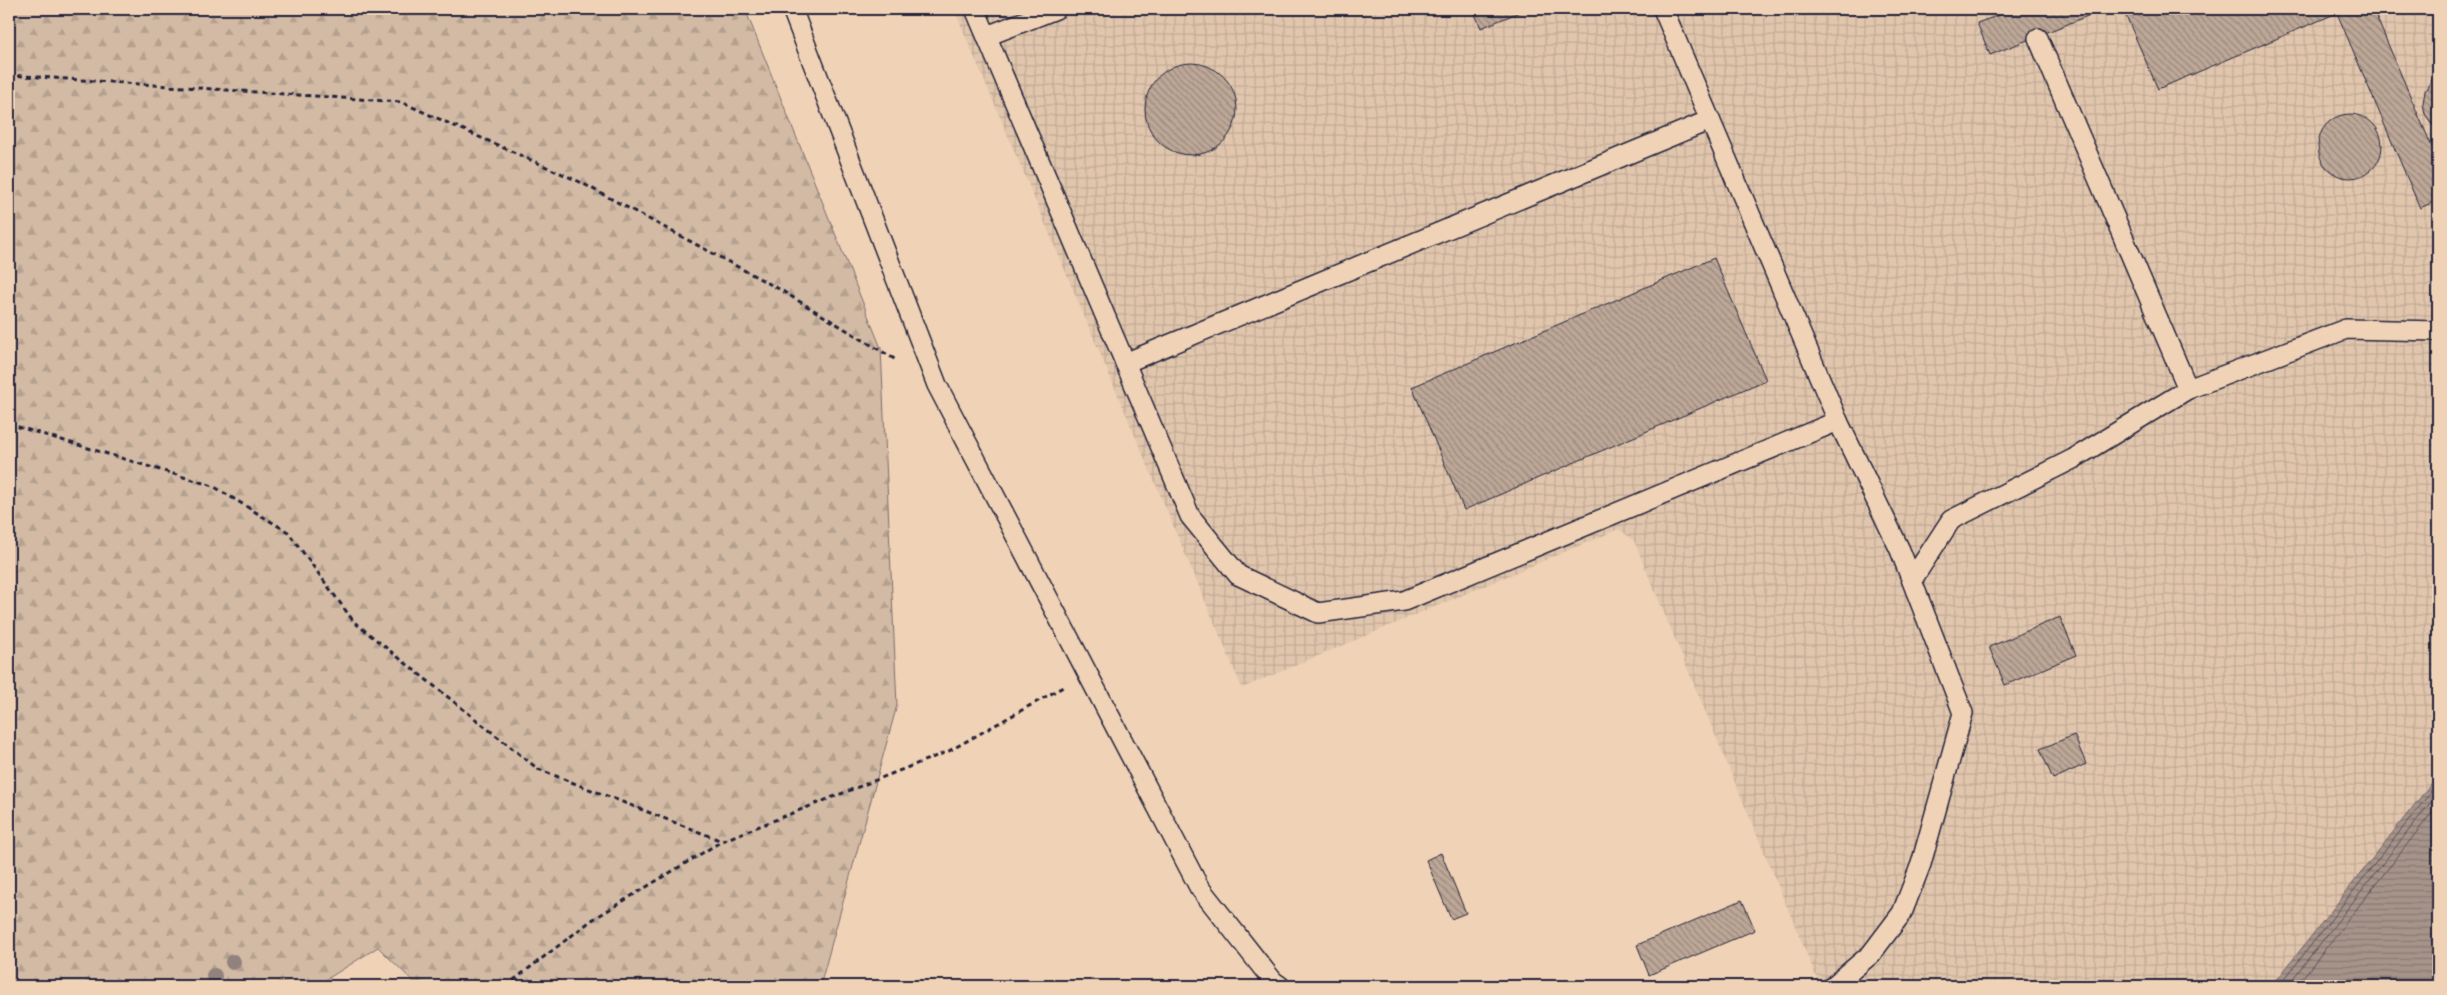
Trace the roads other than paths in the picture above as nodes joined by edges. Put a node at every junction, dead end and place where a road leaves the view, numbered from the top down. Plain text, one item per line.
1 (792, 9) edge
2 (976, 9) edge
3 (1056, 9) edge
4 (1663, 9) edge
5 (987, 36) junction
6 (2038, 38) dead end
7 (1710, 120) junction
8 (2438, 331) edge
9 (1125, 363) junction
10 (2188, 389) junction
11 (1838, 421) junction
12 (1912, 580) junction
13 (1280, 986) edge
14 (1833, 986) edge

1 - 13 lane
2 - 5 lane
3 - 5 lane
4 - 7 lane
5 - 9 lane
6 - 10 lane
7 - 9 lane
7 - 11 lane
8 - 10 lane
9 - 11 lane
10 - 12 lane
11 - 12 lane
12 - 14 lane

